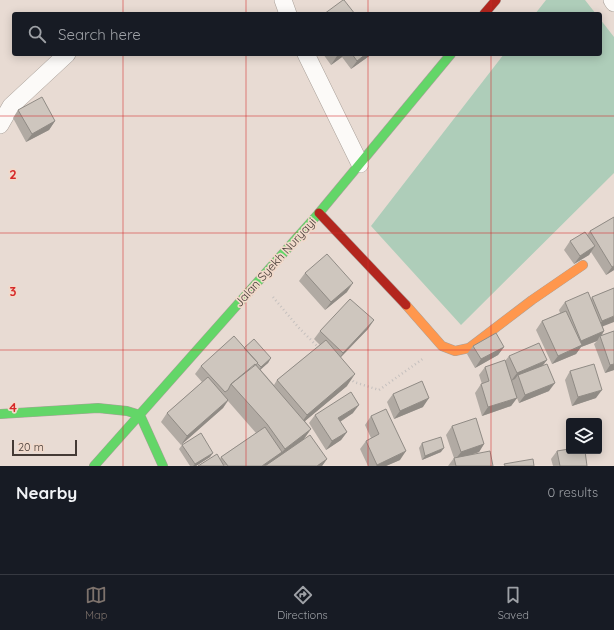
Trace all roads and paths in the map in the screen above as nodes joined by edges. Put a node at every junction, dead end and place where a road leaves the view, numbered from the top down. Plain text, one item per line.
1 (283, 0) edge
2 (496, 0) edge
3 (612, 0) edge
4 (614, 3) edge
5 (287, 12) edge
6 (486, 12) edge
7 (65, 56) edge
8 (307, 56) edge
9 (449, 56) edge
10 (0, 125) edge
11 (360, 164) junction
12 (319, 213) junction
13 (583, 266) edge
14 (259, 280) junction
15 (442, 346) junction
16 (321, 350) edge
17 (349, 377) edge
18 (0, 414) edge
19 (140, 415) junction
20 (94, 466) edge
21 (163, 466) edge

1 - 5 street
2 - 6 main road
3 - 4 street
7 - 10 street
8 - 11 street
9 - 11 main road, Jalan Syekh Nuryayi
11 - 12 main road, Jalan Syekh Nuryayi
12 - 14 main road, Jalan Syekh Nuryayi
12 - 15 main road
13 - 15 main road
14 - 16 path
14 - 19 main road, Jalan Syekh Nuryayi
15 - 17 path
18 - 19 main road
19 - 20 main road, Jalan Syekh Nuryayi
19 - 21 main road

